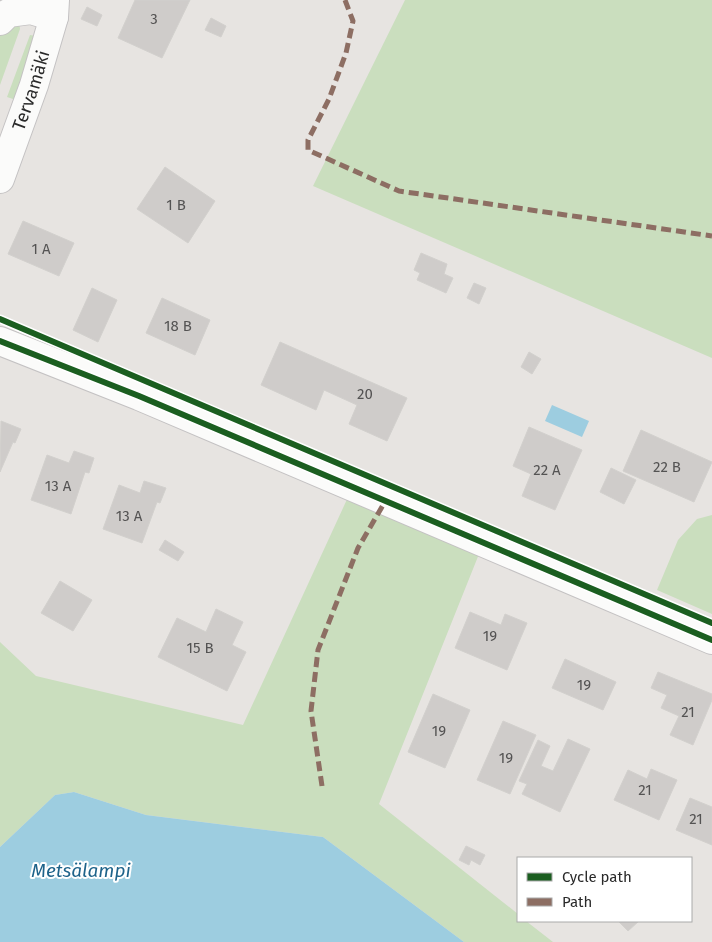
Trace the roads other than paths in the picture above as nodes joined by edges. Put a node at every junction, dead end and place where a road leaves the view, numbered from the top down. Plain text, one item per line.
1 (55, 8) edge
2 (0, 21) edge
3 (0, 178) edge
4 (0, 340) edge
5 (712, 640) edge

1 - 2 street
1 - 3 street, Tervamäki
4 - 5 street

